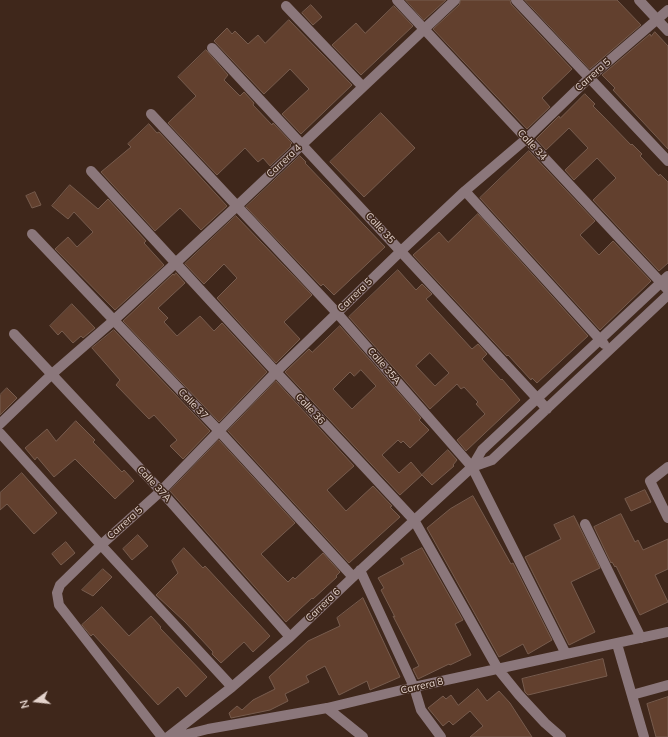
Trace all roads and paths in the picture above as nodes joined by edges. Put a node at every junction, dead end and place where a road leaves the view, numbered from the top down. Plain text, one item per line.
1 (397, 0) edge
2 (455, 0) edge
3 (516, 0) edge
4 (639, 0) edge
5 (286, 6) dead end
6 (668, 10) edge
7 (658, 20) junction
8 (424, 30) junction
9 (668, 31) edge
10 (212, 48) dead end
11 (589, 78) junction
12 (363, 87) junction
13 (151, 114) dead end
14 (526, 138) junction
15 (302, 144) junction
16 (668, 161) edge
17 (91, 171) dead end
18 (465, 191) junction
19 (237, 206) junction
20 (32, 234) dead end
21 (401, 251) junction
22 (176, 263) junction
23 (664, 279) edge
24 (668, 290) edge
25 (668, 295) edge
26 (337, 313) junction
27 (113, 321) junction
28 (14, 334) dead end
29 (600, 340) junction
30 (610, 350) junction
31 (276, 372) junction
32 (52, 374) junction
33 (537, 399) junction
34 (547, 409) junction
35 (0, 424) edge
36 (220, 432) junction
37 (0, 433) edge
38 (472, 467) junction
39 (668, 467) edge
40 (161, 491) junction
41 (668, 518) edge
42 (414, 520) junction
43 (586, 524) dead end
44 (101, 545) junction
45 (356, 574) junction
46 (668, 632) edge
47 (290, 637) junction
48 (641, 638) junction
49 (617, 644) junction
50 (566, 654) junction
51 (498, 669) junction
52 (668, 685) edge
53 (232, 687) junction
54 (414, 687) junction
55 (632, 695) junction
56 (327, 708) junction
57 (208, 729) junction
58 (162, 737) edge
59 (168, 737) edge
60 (176, 737) edge
61 (218, 737) edge
62 (363, 737) edge
63 (441, 737) edge
64 (560, 737) edge
65 (644, 737) edge

1 - 8 street, Calle 34
2 - 8 street, Carrera 4
3 - 11 street
4 - 7 street
5 - 12 street
6 - 7 street, Carrera 5
7 - 9 street
7 - 11 street, Carrera 5
8 - 12 street, Carrera 4
8 - 14 street, Calle 34
10 - 15 street, Calle 35
11 - 14 street, Carrera 5
11 - 16 street
12 - 15 street, Carrera 4
13 - 19 street, Calle 35A
14 - 18 street, Carrera 5
14 - 23 street, Calle 34
15 - 19 street, Carrera 4
15 - 21 street, Calle 35
17 - 22 street, Calle 36
18 - 21 street, Carrera 5
18 - 29 street
19 - 22 street, Carrera 4
19 - 26 street, Calle 35A
20 - 27 street, Calle 37
21 - 26 street, Carrera 5
21 - 33 street, Calle 35
22 - 27 street, Carrera 4
22 - 31 street, Calle 36
23 - 24 street, Calle 34
23 - 29 street, Carrera 6
25 - 30 street, Carrera 6
26 - 31 street, Carrera 5
26 - 38 street, Calle 35A
27 - 32 street, Carrera 4
27 - 36 street, Calle 37
28 - 32 street, Calle 37A
29 - 30 street
29 - 33 street, Carrera 6
30 - 34 street, Carrera 6
31 - 36 street, Carrera 5
31 - 42 street, Calle 36
32 - 35 street, Carrera 4
32 - 40 street, Calle 37A
33 - 34 street, Calle 35
33 - 38 street, Carrera 6
34 - 38 street, Carrera 6
36 - 40 street, Carrera 5
36 - 45 street, Calle 37
37 - 44 street
38 - 42 street, Carrera 6
38 - 50 street, Calle 35A
39 - 41 street
40 - 44 street, Carrera 5
40 - 47 street, Calle 37A
42 - 45 street, Carrera 6
42 - 51 street, Calle 36
43 - 48 street
44 - 53 street
44 - 58 street, Carrera 5
45 - 47 street, Carrera 6
45 - 54 street, Calle 37
46 - 48 street, Carrera 8
47 - 53 street, Carrera 6
48 - 49 street, Carrera 8
49 - 50 street, Carrera 8
49 - 55 street
50 - 51 street, Carrera 8
51 - 54 street, Carrera 8
51 - 64 street, Calle 36
52 - 55 street
53 - 59 street, Carrera 6
54 - 56 street, Carrera 8
54 - 63 street, Calle 37
55 - 65 street
56 - 57 street, Carrera 8
56 - 62 street
57 - 60 street, Carrera 8
57 - 61 street

